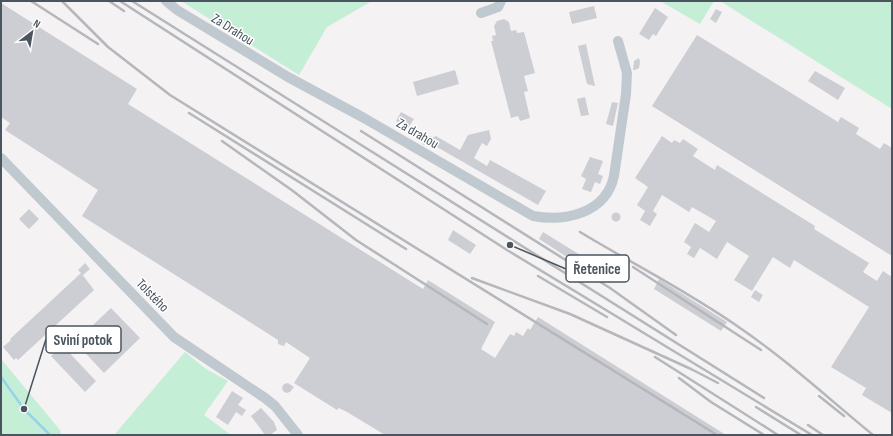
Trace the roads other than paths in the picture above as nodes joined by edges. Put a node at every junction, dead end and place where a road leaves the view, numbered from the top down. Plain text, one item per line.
1 (166, 1) edge
2 (501, 1) edge
3 (481, 13) dead end
4 (618, 41) dead end
5 (288, 77) joint
6 (1, 158) edge
7 (298, 435) edge

1 - 5 street, Za Drahou
2 - 3 street
4 - 5 street, Za drahou
6 - 7 street, Tolstého

